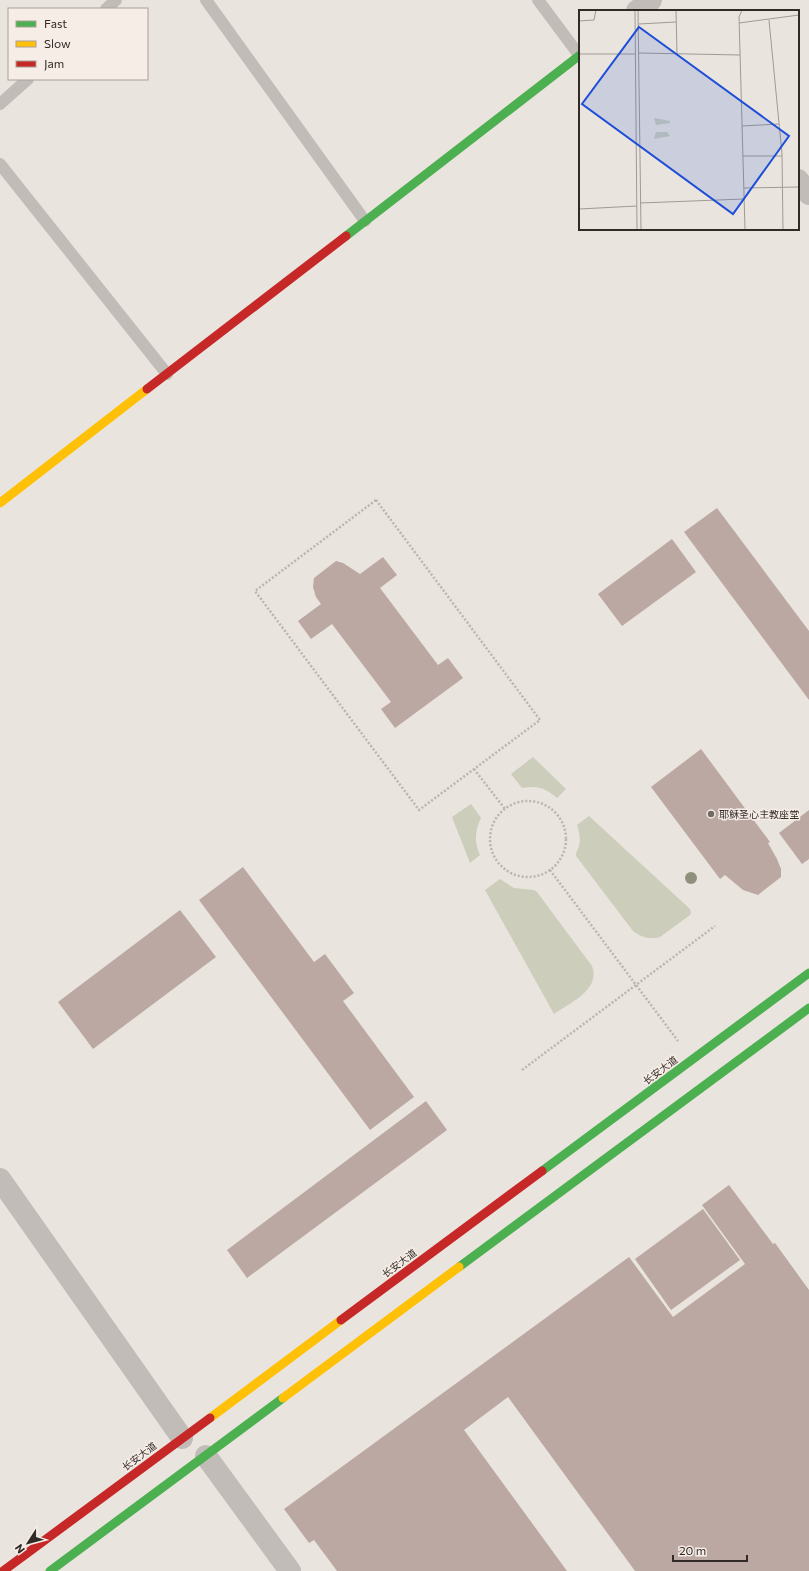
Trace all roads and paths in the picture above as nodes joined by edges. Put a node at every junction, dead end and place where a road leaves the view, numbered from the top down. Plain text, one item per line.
1 (116, 0) edge
2 (206, 0) edge
3 (538, 0) edge
4 (651, 0) edge
5 (656, 0) edge
6 (107, 8) edge
7 (638, 10) edge
8 (664, 10) edge
9 (579, 54) edge
10 (579, 56) edge
11 (27, 80) edge
12 (0, 104) edge
13 (0, 164) edge
14 (799, 181) edge
15 (809, 194) edge
16 (365, 221) junction
17 (167, 374) junction
18 (0, 503) edge
19 (474, 768) junction
20 (505, 809) junction
21 (550, 870) junction
22 (715, 926) dead end
23 (809, 973) edge
24 (636, 985) junction
25 (809, 1008) edge
26 (692, 1060) junction
27 (522, 1070) dead end
28 (0, 1179) edge
29 (182, 1438) junction
30 (206, 1456) junction
31 (3, 1571) edge
32 (50, 1571) edge
33 (290, 1571) edge

1 - 6 lane
2 - 16 lane
3 - 9 lane
4 - 7 street
5 - 8 street
10 - 16 main road
11 - 12 lane
13 - 17 lane
14 - 15 street
16 - 17 main road
17 - 18 main road
19 - 19 path
19 - 20 path
20 - 21 path
20 - 21 path
21 - 24 path
22 - 24 path
23 - 26 main road, 长安大道
24 - 26 path
24 - 27 path
25 - 30 main road
26 - 29 main road, 长安大道
28 - 29 street
29 - 31 main road, 长安大道
30 - 32 main road
30 - 33 street

